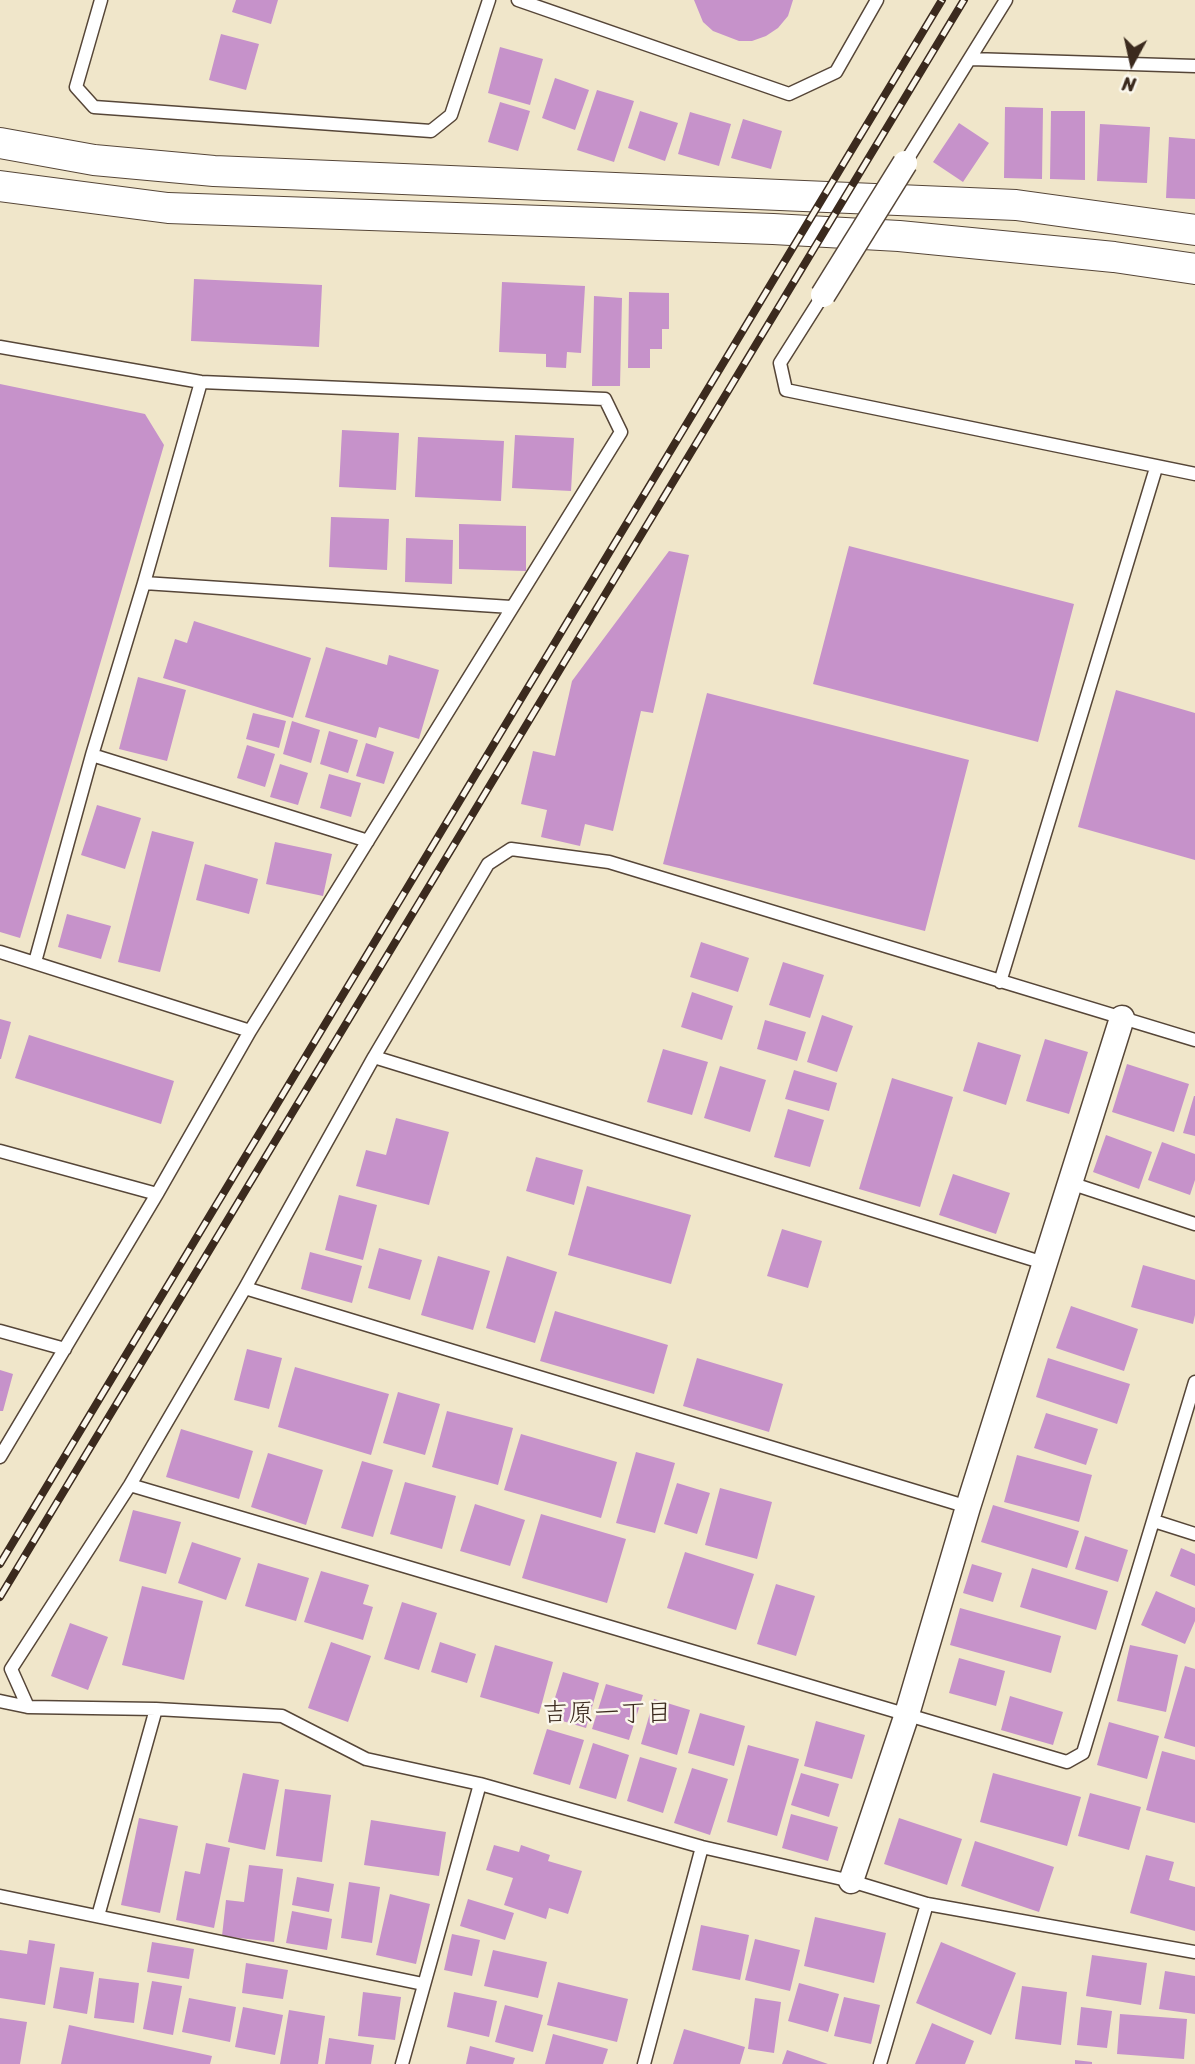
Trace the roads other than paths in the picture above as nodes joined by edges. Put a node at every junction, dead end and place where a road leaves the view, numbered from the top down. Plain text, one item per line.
1 (102, 0) edge
2 (489, 0) edge
3 (518, 0) edge
4 (877, 0) edge
5 (1006, 0) edge
6 (971, 59) junction
7 (1195, 66) edge
8 (0, 143) edge
9 (905, 163) joint
10 (0, 186) edge
11 (1195, 230) edge
12 (1195, 269) edge
13 (823, 295) joint
14 (0, 347) edge
15 (201, 382) junction
16 (1156, 467) junction
17 (1195, 474) edge
18 (144, 583) junction
19 (511, 607) junction
20 (92, 755) junction
21 (368, 841) junction
22 (0, 952) edge
23 (35, 962) junction
24 (1000, 982) junction
25 (1122, 1018) junction
26 (250, 1031) junction
27 (1195, 1040) edge
28 (374, 1057) junction
29 (0, 1151) edge
30 (1070, 1183) junction
31 (157, 1194) junction
32 (1195, 1224) edge
33 (1044, 1263) junction
34 (245, 1288) junction
35 (0, 1331) edge
36 (65, 1349) junction
37 (1195, 1382) edge
38 (0, 1457) edge
39 (130, 1485) junction
40 (968, 1507) junction
41 (1154, 1521) junction
42 (1195, 1534) edge
43 (0, 1701) edge
44 (28, 1707) junction
45 (156, 1709) junction
46 (907, 1714) junction
47 (480, 1784) junction
48 (702, 1847) junction
49 (851, 1881) junction
50 (0, 1896) edge
51 (927, 1904) junction
52 (98, 1916) junction
53 (1195, 1952) edge
54 (423, 1984) junction
55 (402, 2064) edge
56 (644, 2064) edge
57 (880, 2064) edge

1 - 2 lane
3 - 4 lane
5 - 6 lane
6 - 7 lane
6 - 9 lane
8 - 11 street
9 - 13 street, bridge
10 - 12 street
13 - 16 lane
14 - 15 lane
15 - 18 lane
15 - 19 lane
16 - 17 lane
16 - 24 lane
18 - 19 lane
18 - 20 lane
19 - 21 lane
20 - 21 lane
20 - 23 lane
21 - 26 lane
22 - 23 lane
23 - 26 lane
24 - 25 lane
24 - 28 lane
25 - 27 lane
25 - 30 street
26 - 31 lane
28 - 33 lane
28 - 34 lane
29 - 31 lane
30 - 32 lane
30 - 33 street
31 - 36 lane
33 - 40 street
34 - 39 lane
34 - 40 lane
35 - 36 lane
36 - 38 lane
37 - 41 lane
39 - 44 lane
39 - 46 lane
40 - 46 street
41 - 42 lane
41 - 46 lane
43 - 44 lane
44 - 45 lane
45 - 47 lane
45 - 52 lane
46 - 49 street
47 - 48 lane
47 - 54 lane
48 - 49 lane
48 - 56 lane
49 - 51 lane
50 - 52 lane
51 - 53 lane
51 - 57 lane
52 - 54 lane
54 - 55 lane

